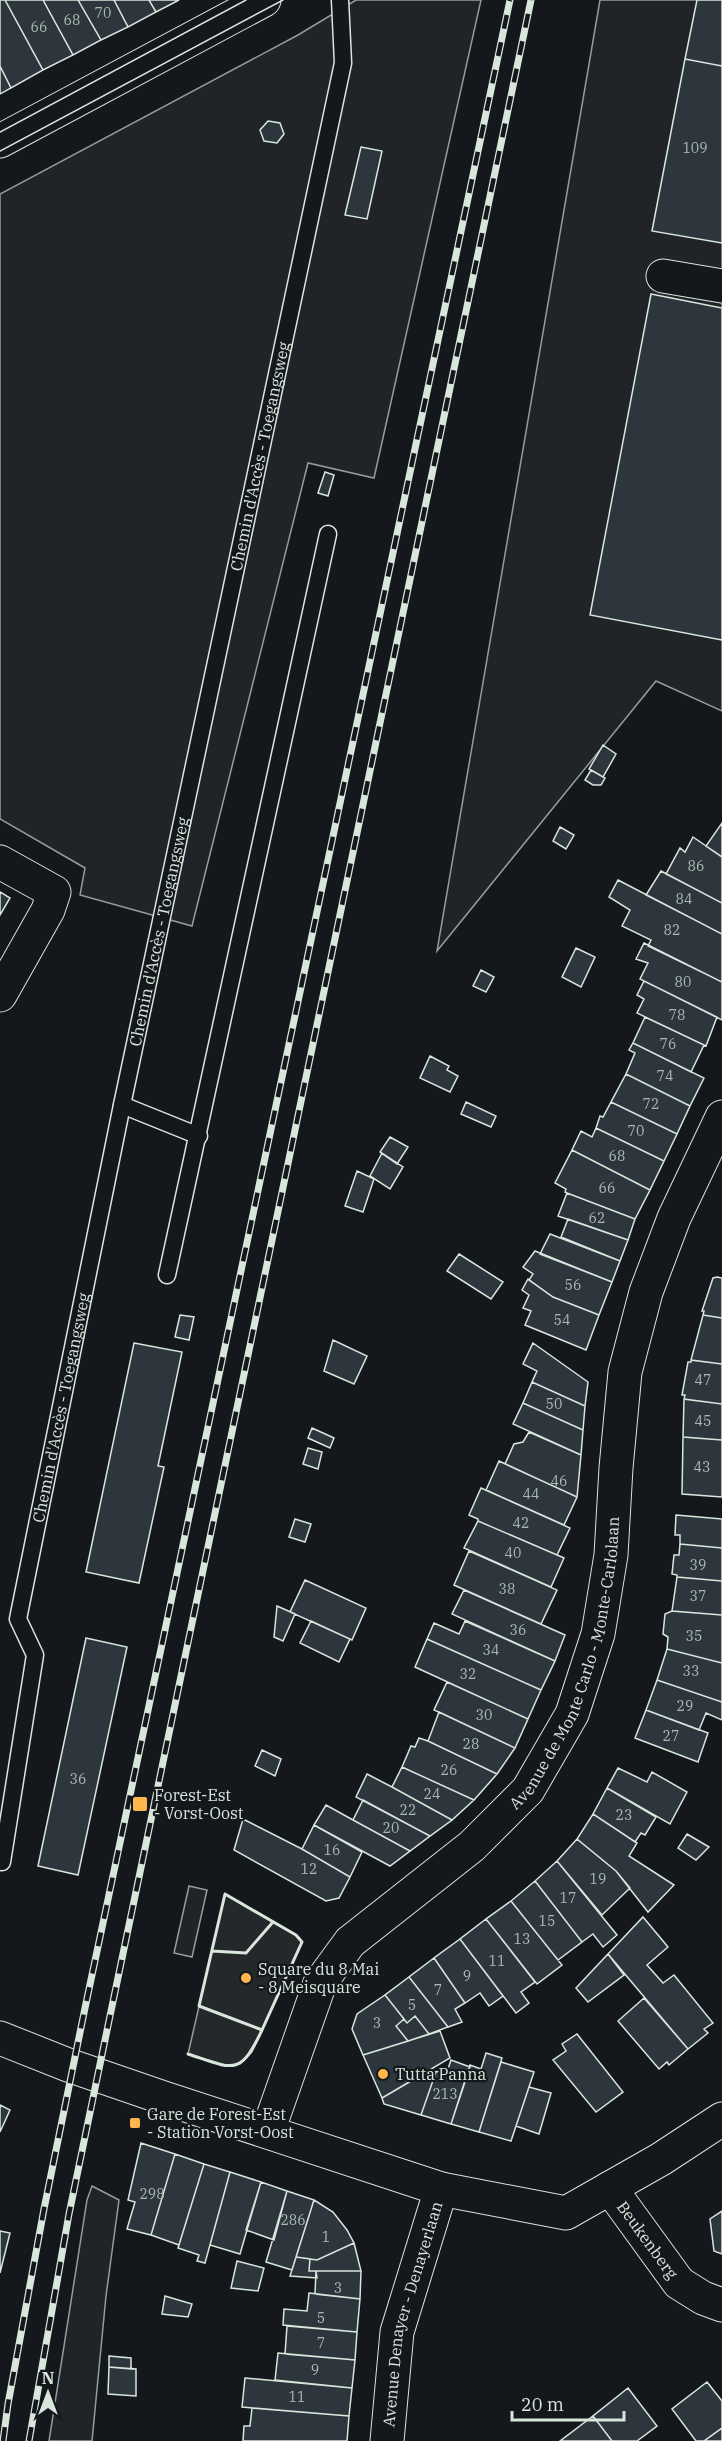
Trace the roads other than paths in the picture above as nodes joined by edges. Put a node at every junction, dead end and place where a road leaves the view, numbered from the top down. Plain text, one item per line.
1 (264, 0) edge
2 (340, 0) edge
3 (0, 141) edge
4 (663, 276) dead end
5 (722, 286) edge
6 (328, 534) dead end
7 (0, 862) edge
8 (0, 995) edge
9 (122, 1105) junction
10 (722, 1117) edge
11 (199, 1136) junction
12 (168, 1275) dead end
13 (2, 1862) dead end
14 (0, 2038) edge
15 (722, 2119) edge
16 (268, 2131) junction
17 (610, 2188) junction
18 (441, 2189) junction
19 (722, 2305) edge
20 (387, 2441) edge

1 - 3 street
2 - 9 lane, Chemin d'Accès - Toegangsweg
4 - 5 street
6 - 11 lane
7 - 8 street
9 - 11 lane
9 - 13 lane, Chemin d'Accès - Toegangsweg
10 - 16 street, Avenue de Monte Carlo - Monte-Carlolaan
11 - 12 lane
14 - 16 street
15 - 17 street
16 - 18 street
17 - 18 street
17 - 19 street, Beukenberg
18 - 20 street, Avenue Denayer - Denayerlaan

